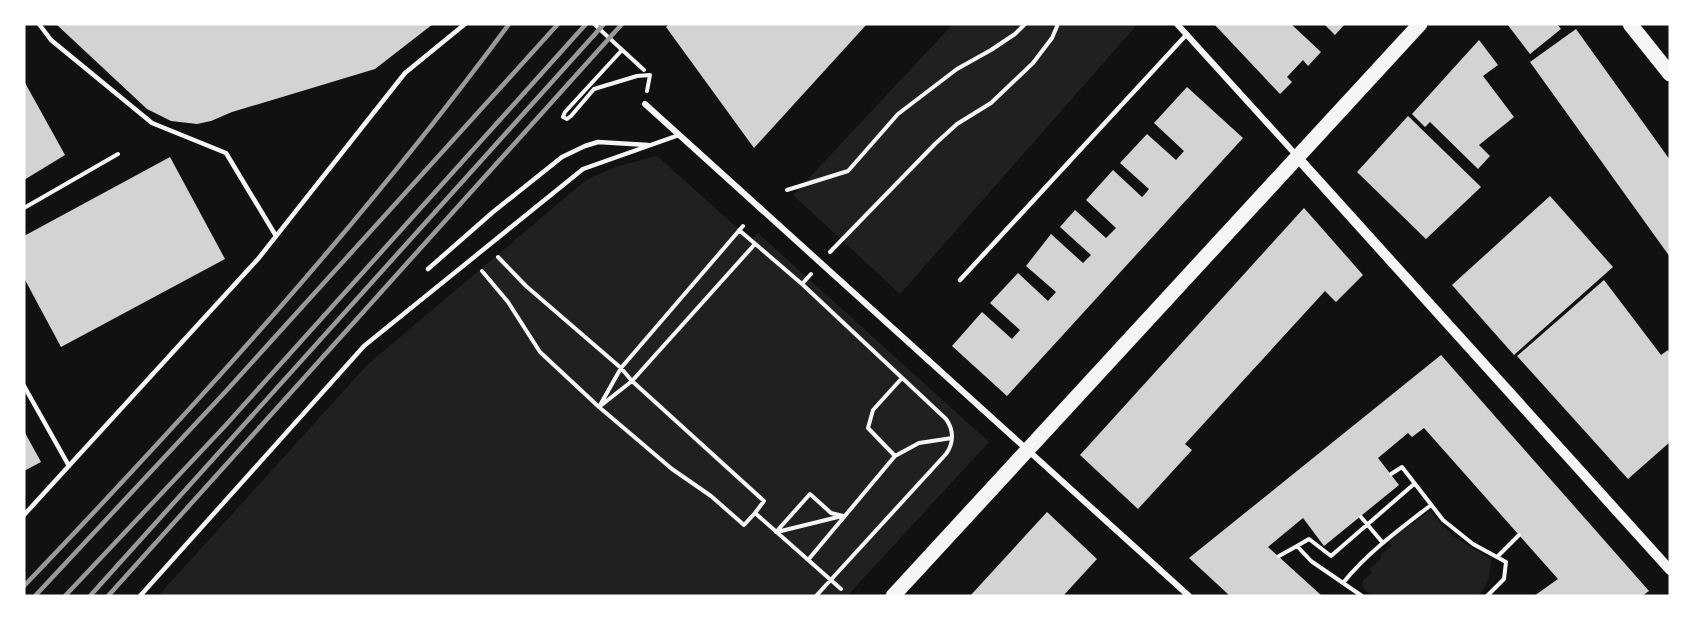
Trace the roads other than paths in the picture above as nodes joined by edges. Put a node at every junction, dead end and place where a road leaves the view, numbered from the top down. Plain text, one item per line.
1 (39, 24) edge
2 (465, 24) edge
3 (1178, 24) edge
4 (1630, 24) edge
5 (1417, 25) edge
6 (1187, 34) junction
7 (1670, 74) edge
8 (645, 104) road end
9 (679, 135) junction
10 (651, 145) junction
11 (1297, 157) junction
12 (276, 236) junction
13 (428, 269) dead end
14 (960, 280) dead end
15 (24, 386) edge
16 (1028, 450) junction
17 (69, 466) junction
18 (24, 515) edge
19 (1670, 570) edge
20 (140, 596) edge
21 (893, 596) edge
22 (1189, 596) edge

1 - 12 lane
2 - 12 lane
3 - 6 street
4 - 7 main road
5 - 11 main road
6 - 11 street
6 - 14 lane
8 - 9 street
9 - 10 lane
9 - 16 street
10 - 13 lane
10 - 20 lane
11 - 16 main road
11 - 19 street
12 - 17 lane
15 - 17 lane
16 - 21 main road
16 - 22 street
17 - 18 lane

